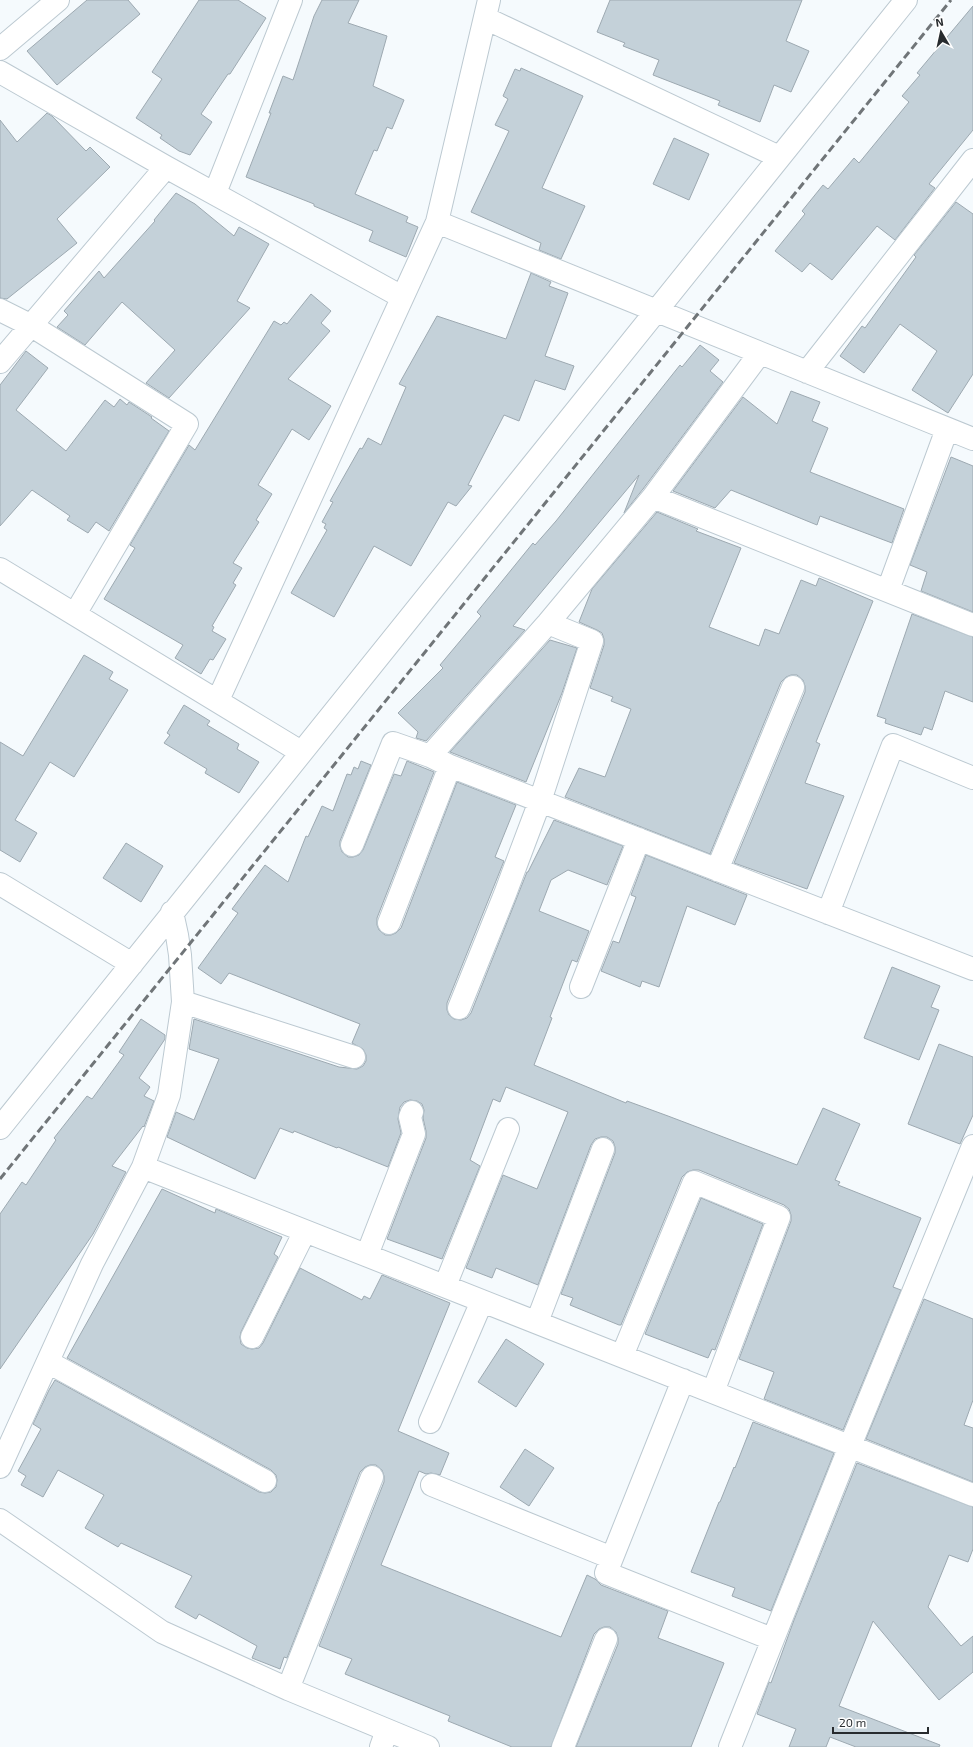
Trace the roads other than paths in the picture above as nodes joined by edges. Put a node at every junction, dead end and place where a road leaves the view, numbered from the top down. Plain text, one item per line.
1 (58, 0) edge
2 (291, 0) edge
3 (906, 0) edge
4 (487, 9) edge
5 (0, 49) edge
6 (0, 72) edge
7 (779, 157) junction
8 (973, 160) edge
9 (166, 167) junction
10 (215, 193) junction
11 (438, 222) junction
12 (402, 297) junction
13 (0, 310) edge
14 (656, 311) junction
15 (32, 326) junction
16 (760, 353) junction
17 (0, 362) edge
18 (807, 372) junction
19 (947, 429) junction
20 (973, 439) edge
21 (653, 497) junction
22 (0, 569) edge
23 (888, 590) junction
24 (75, 614) junction
25 (548, 623) junction
26 (973, 625) edge
27 (793, 687) dead end
28 (218, 700) junction
29 (301, 752) junction
30 (430, 756) junction
31 (450, 766) junction
32 (973, 778) edge
33 (540, 801) junction
34 (639, 839) junction
35 (352, 845) dead end
36 (717, 870) junction
37 (0, 884) edge
38 (172, 912) junction
39 (828, 913) junction
40 (389, 923) dead end
41 (132, 964) junction
42 (973, 969) edge
43 (581, 986) dead end
44 (183, 1002) junction
45 (459, 1008) dead end
46 (354, 1057) dead end
47 (412, 1112) dead end
48 (0, 1128) edge
49 (508, 1129) dead end
50 (973, 1146) edge
51 (603, 1149) dead end
52 (144, 1167) junction
53 (305, 1231) junction
54 (367, 1255) junction
55 (445, 1286) junction
56 (482, 1301) junction
57 (537, 1322) junction
58 (252, 1337) dead end
59 (622, 1356) junction
60 (48, 1362) junction
61 (683, 1380) junction
62 (713, 1392) junction
63 (430, 1422) dead end
64 (850, 1446) junction
65 (0, 1467) edge
66 (372, 1477) dead end
67 (265, 1481) dead end
68 (432, 1485) dead end
69 (973, 1495) edge
70 (0, 1520) edge
71 (612, 1558) junction
72 (606, 1639) dead end
73 (772, 1639) junction
74 (288, 1689) junction
75 (384, 1738) edge
76 (428, 1747) edge
77 (563, 1747) edge
78 (730, 1747) edge

1 - 5 street
2 - 10 street
3 - 7 street
4 - 7 street
4 - 11 street
6 - 9 street
7 - 14 street
8 - 18 street
9 - 10 street
9 - 15 street
10 - 12 street
11 - 12 street
11 - 14 street
12 - 28 street
13 - 15 street
14 - 16 street
14 - 29 street
15 - 17 street
15 - 24 street
16 - 18 street
16 - 21 street
18 - 19 street
19 - 20 street
19 - 23 street
21 - 23 street
21 - 25 street
22 - 24 street
23 - 26 street
24 - 28 street
25 - 30 street
25 - 33 street
27 - 36 street
28 - 29 street
29 - 38 street
30 - 31 street
30 - 35 street
31 - 33 street
31 - 40 street
32 - 39 street
33 - 34 street
33 - 45 street
34 - 36 street
34 - 43 street
36 - 39 street
37 - 41 street
38 - 41 street
38 - 44 street
39 - 42 street
41 - 48 street
44 - 46 street
44 - 52 street
47 - 54 street
49 - 55 street
50 - 64 street
51 - 57 street
52 - 53 street
52 - 60 street
53 - 54 street
53 - 58 street
54 - 55 street
55 - 56 street
56 - 57 street
56 - 63 street
57 - 59 street
59 - 61 street
59 - 62 street
60 - 65 street
60 - 67 street
61 - 62 street
61 - 71 street
62 - 64 street
64 - 69 street
64 - 73 street
66 - 74 street
68 - 71 street
70 - 74 street
71 - 73 street
72 - 77 street
73 - 78 street
74 - 75 street
75 - 76 street

